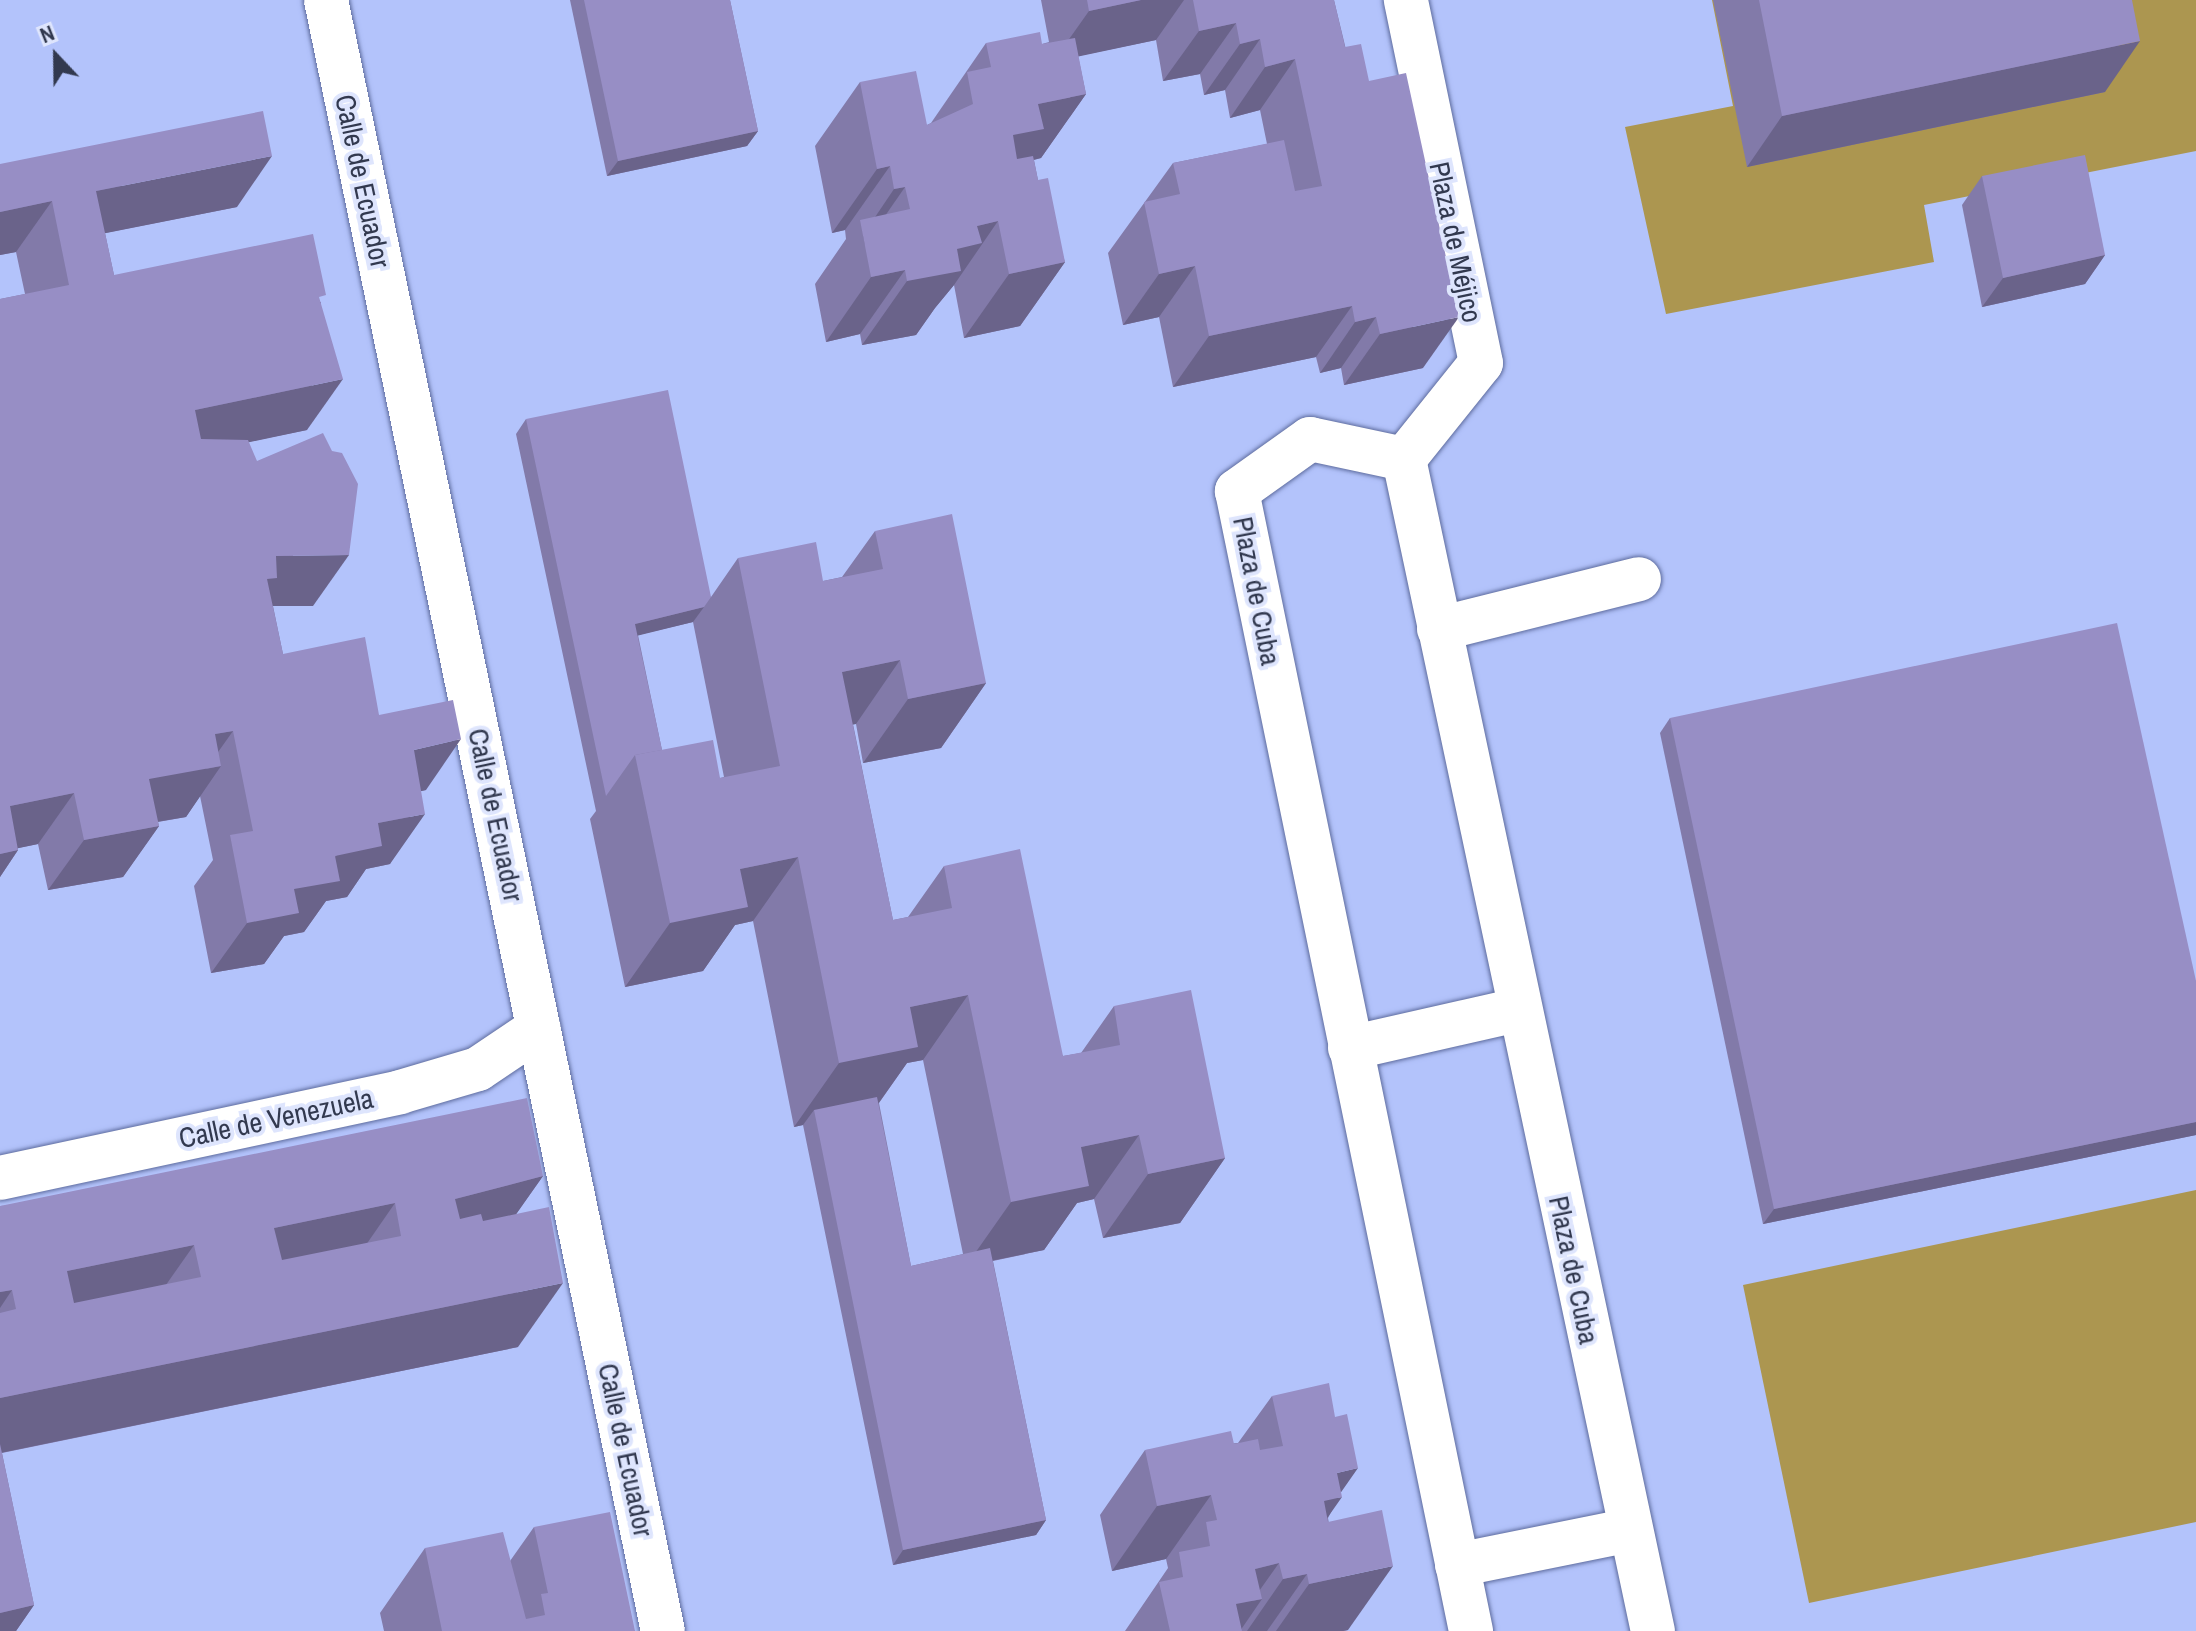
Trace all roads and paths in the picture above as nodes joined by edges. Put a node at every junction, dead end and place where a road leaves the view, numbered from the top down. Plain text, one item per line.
1 (326, 0) edge
2 (1406, 0) edge
3 (1404, 459) junction
4 (1639, 579) dead end
5 (1439, 629) junction
6 (1517, 1010) junction
7 (539, 1028) junction
8 (1350, 1048) junction
9 (0, 1178) edge
10 (1631, 1530) junction
11 (1457, 1565) junction
12 (663, 1631) edge
13 (1471, 1631) edge
14 (1653, 1631) edge

1 - 7 street, Calle de Ecuador
2 - 3 street, Plaza de Méjico
3 - 5 street, Plaza de Cuba
3 - 8 street, Plaza de Cuba
4 - 5 street
5 - 6 street, Plaza de Cuba
6 - 8 street
6 - 10 street, Plaza de Cuba
7 - 9 street, Calle de Venezuela
7 - 12 street, Calle de Ecuador
8 - 11 street, Plaza de Cuba
10 - 11 street
10 - 14 street, Plaza de Cuba
11 - 13 street, Plaza de Cuba

